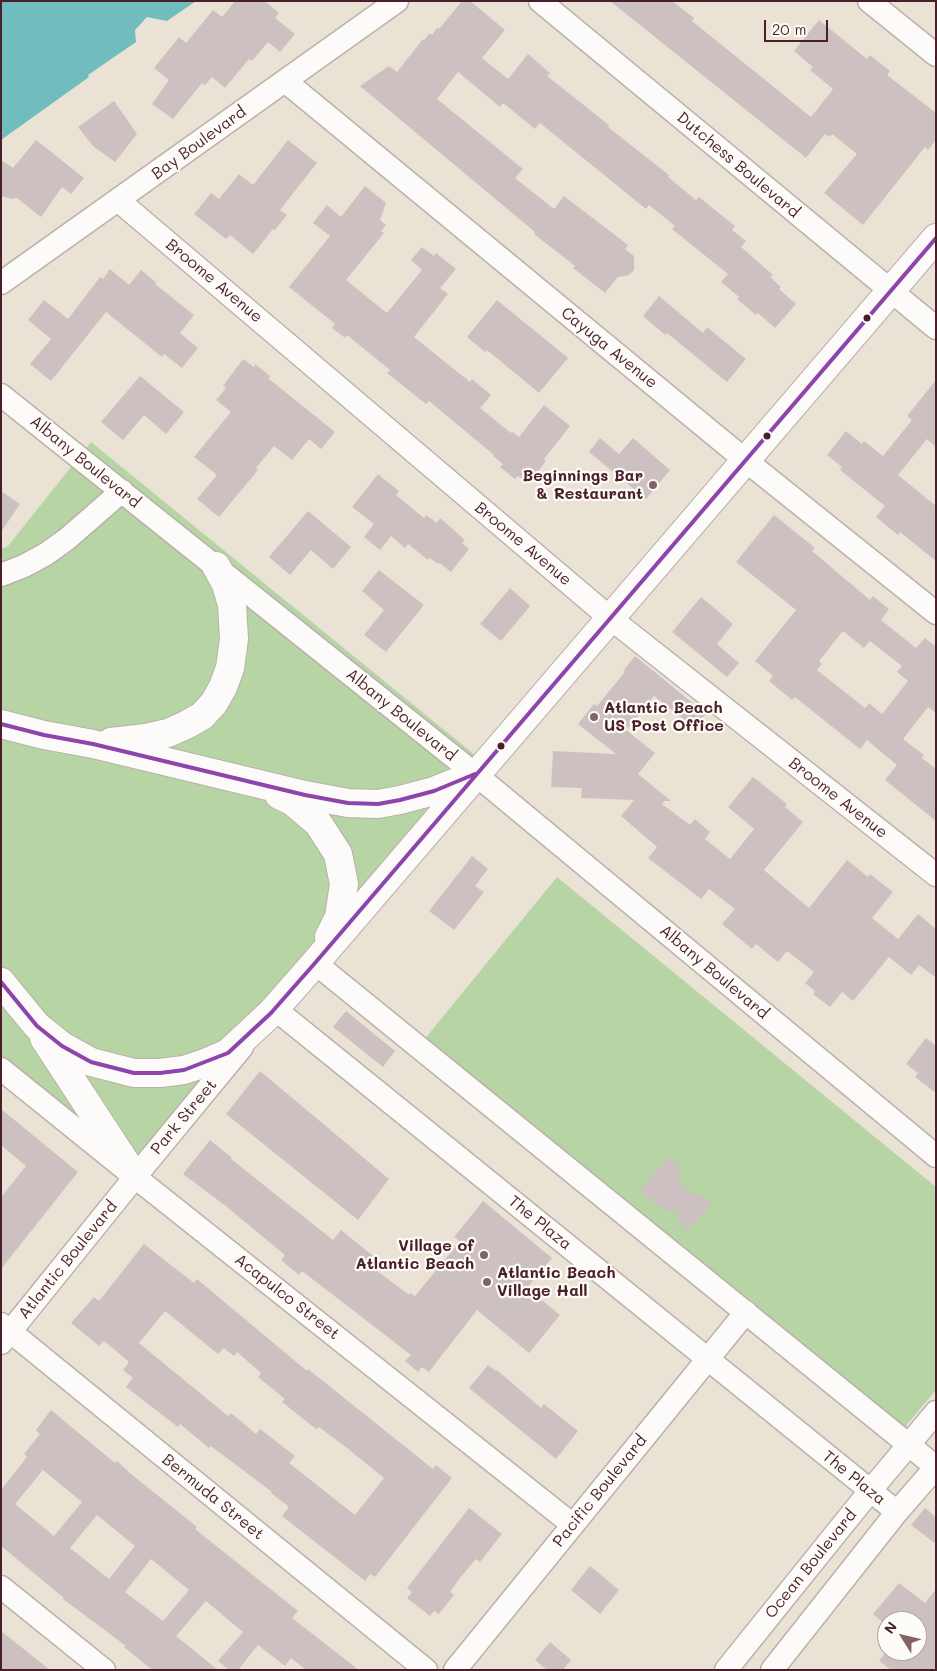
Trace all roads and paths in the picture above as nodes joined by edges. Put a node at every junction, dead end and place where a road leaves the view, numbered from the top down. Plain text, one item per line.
1 (397, 1) edge
2 (540, 1) edge
3 (869, 1) edge
4 (936, 55) edge
5 (285, 81) junction
6 (119, 200) junction
7 (936, 238) edge
8 (1, 283) edge
9 (890, 291) junction
10 (936, 328) edge
11 (1, 394) edge
12 (745, 460) junction
13 (122, 491) junction
14 (216, 566) junction
15 (1, 574) edge
16 (936, 613) edge
17 (610, 618) junction
18 (1, 724) edge
19 (44, 736) junction
20 (1, 738) edge
21 (94, 744) junction
22 (475, 774) junction
23 (240, 780) junction
24 (936, 875) edge
25 (315, 963) junction
26 (1, 982) edge
27 (273, 1011) junction
28 (37, 1026) junction
29 (1, 1069) edge
30 (936, 1156) edge
31 (135, 1177) junction
32 (746, 1312) junction
33 (4, 1333) edge
34 (708, 1359) junction
35 (936, 1412) edge
36 (908, 1445) junction
37 (936, 1467) edge
38 (870, 1490) junction
39 (897, 1512) junction
40 (573, 1525) junction
41 (1, 1587) edge
42 (104, 1670) edge
43 (426, 1670) edge
44 (455, 1670) edge
45 (726, 1670) edge
46 (772, 1670) edge

1 - 5 street, Bay Boulevard
2 - 9 street, Dutchess Boulevard
3 - 4 street
5 - 6 street, Bay Boulevard
5 - 12 street, Cayuga Avenue
6 - 8 street, Bay Boulevard
6 - 17 street, Broome Avenue
7 - 9 highway, Park Street
9 - 10 street, Dutchess Boulevard
9 - 12 highway, Park Street
11 - 13 street, Albany Boulevard
12 - 16 street, Cayuga Avenue
12 - 17 highway, Park Street
13 - 14 street, Albany Boulevard
13 - 15 street
14 - 21 highway
14 - 22 street, Albany Boulevard
17 - 22 highway, Park Street
17 - 24 street, Broome Avenue
18 - 19 highway
19 - 20 highway
19 - 21 highway
21 - 23 highway
22 - 23 highway
22 - 25 highway, Park Street
22 - 30 street, Albany Boulevard
23 - 25 highway
25 - 27 highway, Park Street
25 - 32 street
26 - 28 highway
27 - 28 highway
27 - 31 street, Park Street
27 - 34 street, The Plaza
28 - 31 highway
29 - 31 street, Acapulco Street
31 - 33 street, Atlantic Boulevard
31 - 40 street, Acapulco Street
32 - 34 street, Pacific Boulevard
32 - 36 street
33 - 43 street, Bermuda Street
34 - 38 street, The Plaza
34 - 40 street, Pacific Boulevard
35 - 36 street, Ocean Boulevard
36 - 37 street
36 - 38 street, Ocean Boulevard
37 - 39 street
38 - 39 street, The Plaza
38 - 45 street, Ocean Boulevard
39 - 46 street
40 - 44 street, Pacific Boulevard
41 - 42 street

